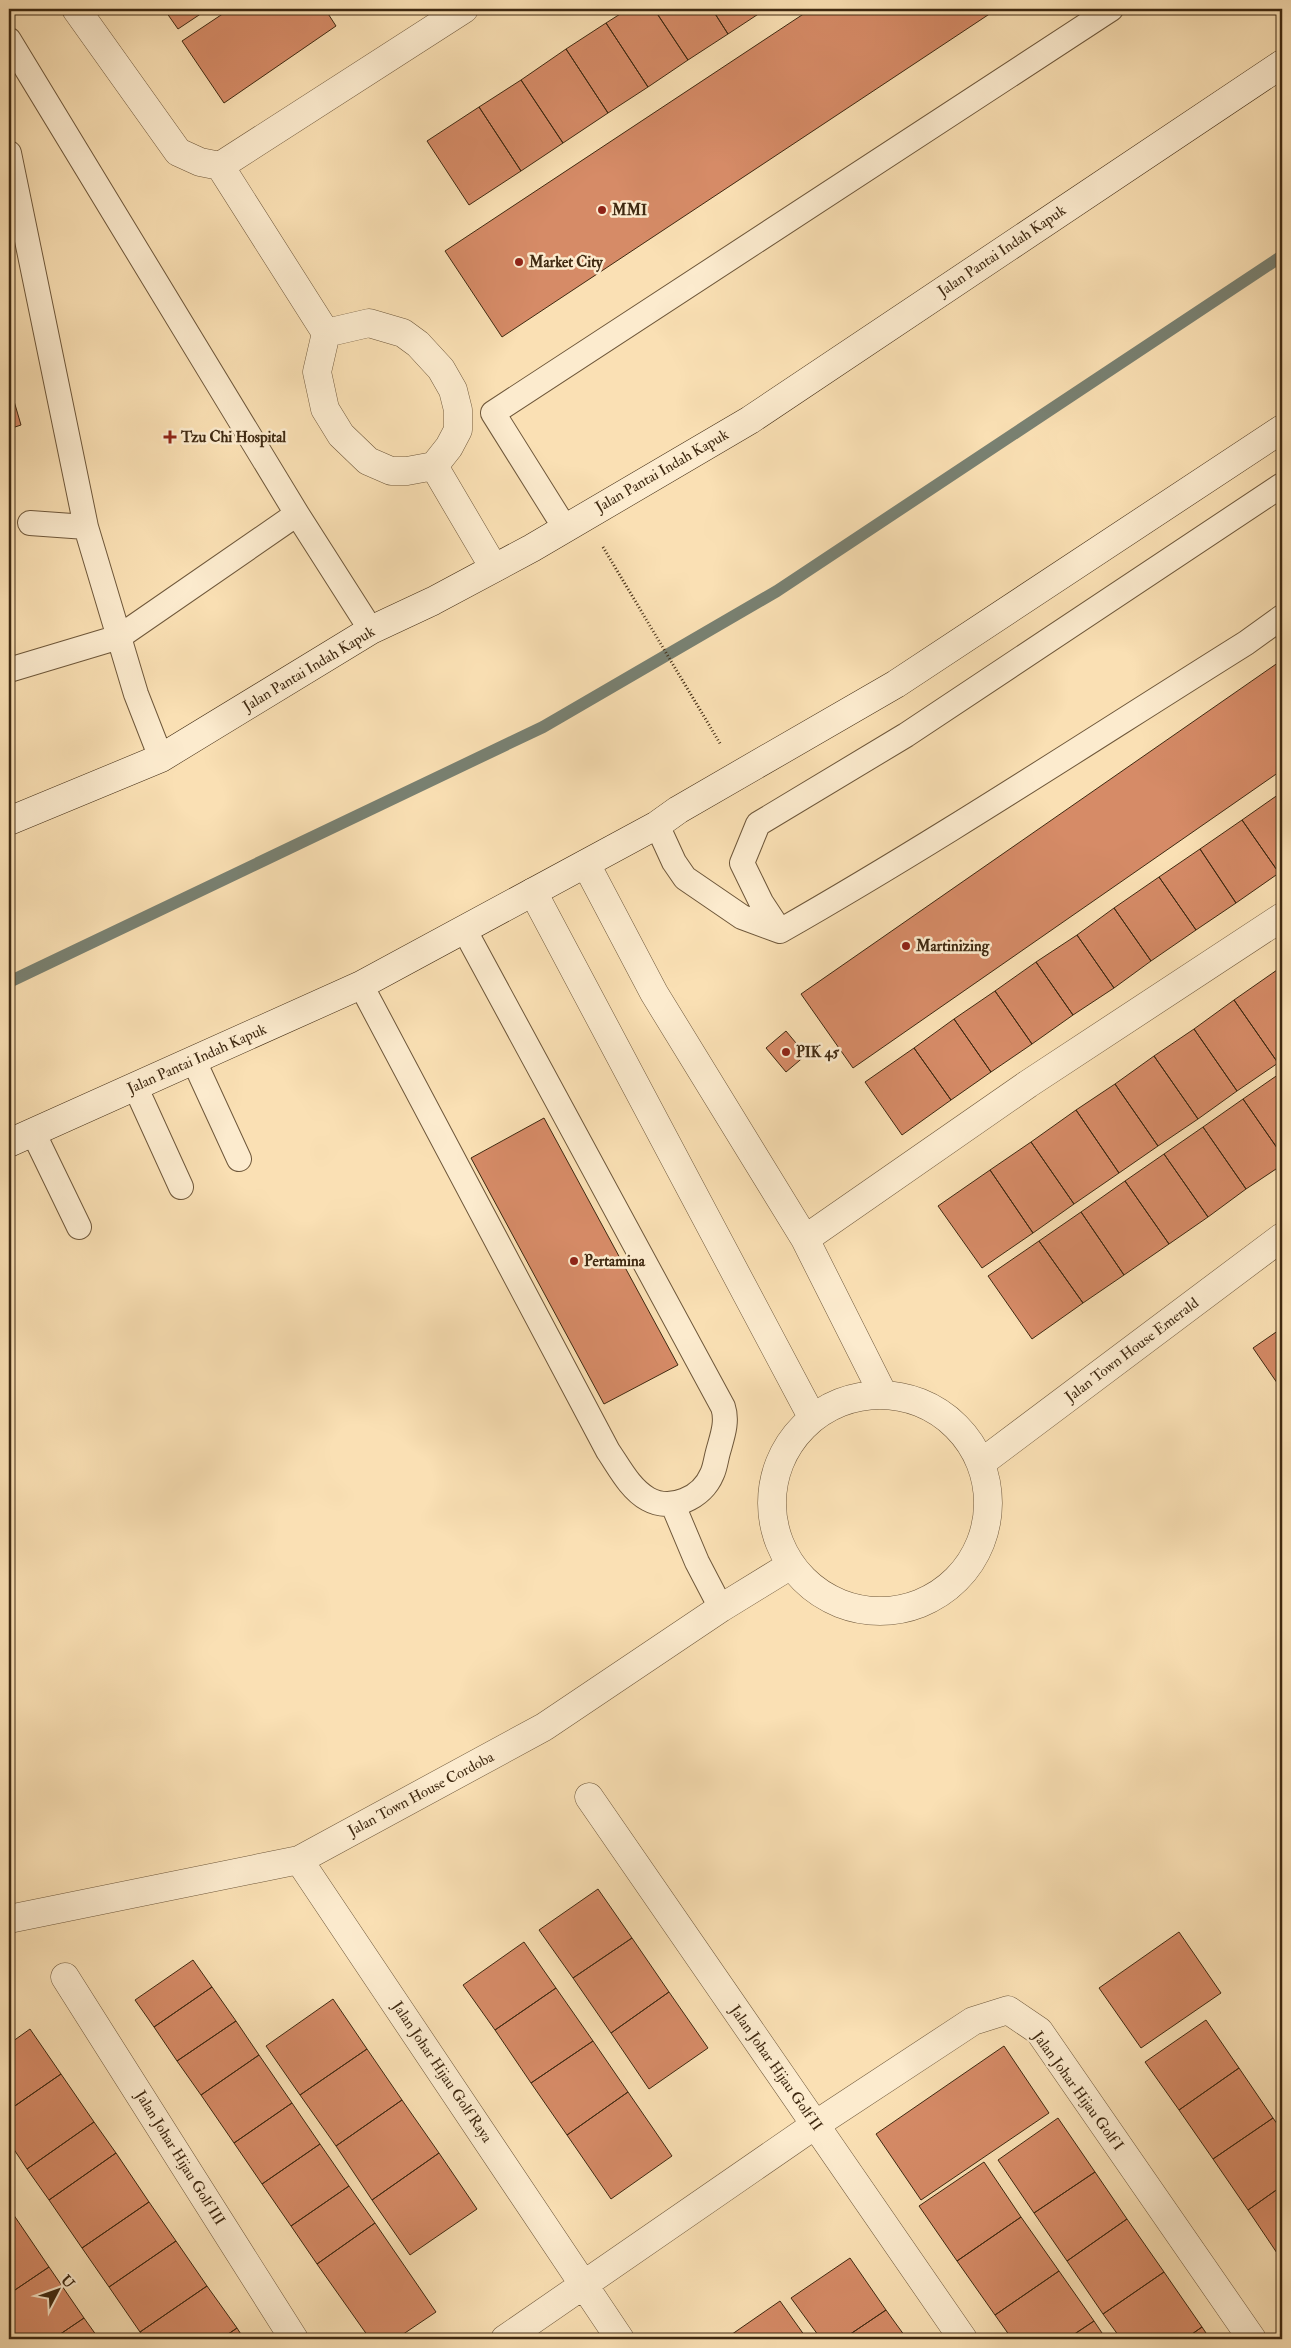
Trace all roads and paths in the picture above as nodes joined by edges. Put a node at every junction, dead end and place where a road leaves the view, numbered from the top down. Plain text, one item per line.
1 (76, 9) edge
2 (464, 9) edge
3 (1111, 9) edge
4 (9, 40) edge
5 (1282, 64) edge
6 (9, 153) edge
7 (220, 166) junction
8 (326, 333) junction
9 (1282, 429) edge
10 (434, 466) junction
11 (1282, 484) edge
12 (297, 514) junction
13 (30, 523) dead end
14 (86, 527) junction
15 (565, 528) junction
16 (605, 549) dead end
17 (494, 568) junction
18 (1282, 617) edge
19 (371, 630) junction
20 (119, 637) junction
21 (9, 670) edge
22 (714, 734) dead end
23 (161, 758) junction
24 (9, 822) edge
25 (657, 826) junction
26 (586, 864) junction
27 (533, 892) junction
28 (1282, 917) edge
29 (464, 929) junction
30 (780, 931) junction
31 (361, 986) junction
32 (194, 1061) junction
33 (135, 1086) junction
34 (21, 1137) edge
35 (239, 1159) dead end
36 (181, 1187) dead end
37 (79, 1227) dead end
38 (1282, 1237) edge
39 (805, 1239) junction
40 (883, 1394) junction
41 (812, 1417) junction
42 (981, 1462) junction
43 (673, 1505) junction
44 (791, 1566) junction
45 (721, 1608) junction
46 (589, 1797) dead end
47 (299, 1860) junction
48 (9, 1919) edge
49 (65, 1977) dead end
50 (815, 2125) junction
51 (583, 2285) junction
52 (294, 2339) edge
53 (505, 2339) edge
54 (620, 2339) edge
55 (963, 2339) edge
56 (1252, 2339) edge

1 - 7 street
2 - 7 street
3 - 15 lane
4 - 12 lane
5 - 15 street, Jalan Pantai Indah Kapuk
6 - 14 lane
7 - 8 street
8 - 10 street
8 - 10 street
9 - 25 street, Jalan Pantai Indah Kapuk
10 - 17 street
11 - 30 lane
12 - 19 lane
12 - 20 lane
13 - 14 lane
14 - 20 lane
15 - 17 street, Jalan Pantai Indah Kapuk
16 - 22 path
17 - 19 street, Jalan Pantai Indah Kapuk
18 - 30 lane
19 - 23 street, Jalan Pantai Indah Kapuk
20 - 21 lane
20 - 23 lane
23 - 24 street, Jalan Pantai Indah Kapuk
25 - 26 street, Jalan Pantai Indah Kapuk
25 - 30 lane
26 - 27 street, Jalan Pantai Indah Kapuk
26 - 39 street
27 - 29 street, Jalan Pantai Indah Kapuk
27 - 41 street
28 - 39 street
29 - 31 street, Jalan Pantai Indah Kapuk
29 - 43 lane
31 - 32 street, Jalan Pantai Indah Kapuk
31 - 43 lane
32 - 33 street, Jalan Pantai Indah Kapuk
32 - 35 lane
33 - 34 street, Jalan Pantai Indah Kapuk
33 - 36 lane
34 - 37 lane
38 - 42 street, Jalan Town House Emerald
39 - 40 street
40 - 41 street
40 - 42 street
41 - 44 street
42 - 44 street
43 - 45 lane
44 - 45 street, Jalan Town House Cordoba
45 - 47 street, Jalan Town House Cordoba
46 - 50 street, Jalan Johar Hijau Golf II
47 - 48 street, Jalan Town House Cordoba
47 - 51 street, Jalan Johar Hijau Golf Raya
49 - 52 street, Jalan Johar Hijau Golf III
50 - 51 street
50 - 55 street, Jalan Johar Hijau Golf II
50 - 56 street, Jalan Johar Hijau Golf I
51 - 53 street
51 - 54 street, Jalan Johar Hijau Golf Raya

